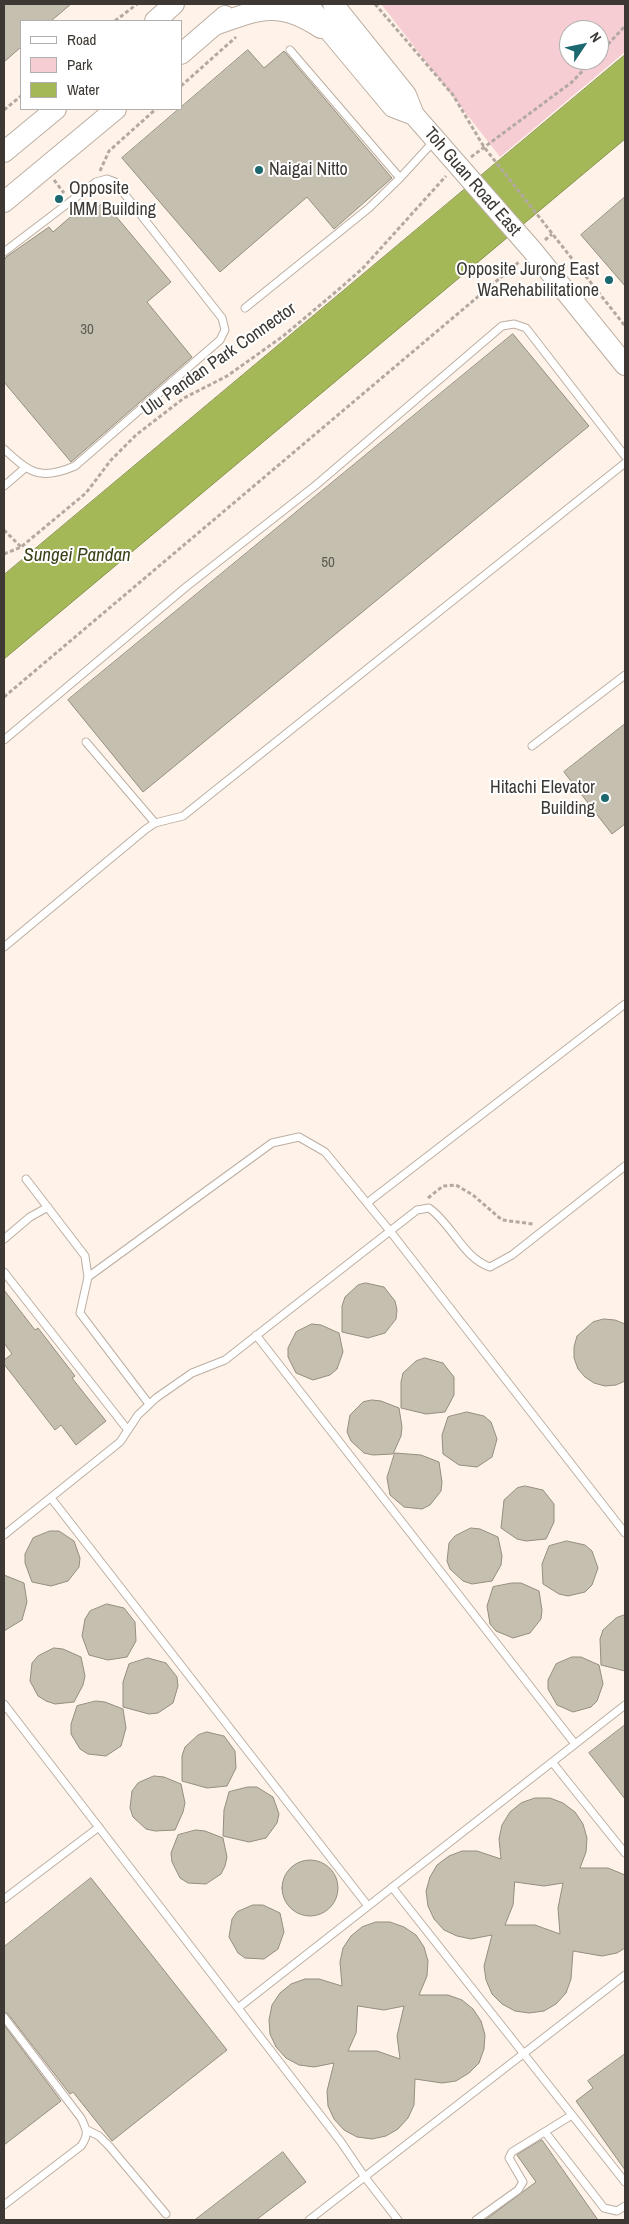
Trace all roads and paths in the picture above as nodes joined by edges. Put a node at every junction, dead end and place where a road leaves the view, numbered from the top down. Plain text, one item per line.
1 (137, 4) edge
2 (174, 4) edge
3 (240, 4) edge
4 (307, 4) edge
5 (333, 4) edge
6 (375, 4) edge
7 (344, 12) edge
8 (116, 20) edge
9 (156, 20) edge
10 (215, 25) junction
11 (625, 26) edge
12 (240, 33) dead end
13 (331, 35) junction
14 (609, 43) edge
15 (290, 50) dead end
16 (182, 53) edge
17 (583, 70) edge
18 (182, 85) edge
19 (20, 97) edge
20 (4, 110) edge
21 (55, 110) edge
22 (115, 110) edge
23 (155, 110) edge
24 (414, 115) junction
25 (436, 139) junction
26 (484, 147) junction
27 (4, 152) edge
28 (94, 176) dead end
29 (400, 178) junction
30 (442, 179) dead end
31 (58, 184) dead end
32 (67, 198) dead end
33 (4, 202) edge
34 (529, 248) junction
35 (4, 252) edge
36 (244, 308) dead end
37 (625, 326) edge
38 (625, 364) edge
39 (4, 449) edge
40 (625, 456) edge
41 (625, 463) edge
42 (25, 468) junction
43 (4, 486) edge
44 (4, 530) edge
45 (21, 547) junction
46 (4, 554) edge
47 (625, 675) edge
48 (4, 697) edge
49 (4, 740) edge
50 (86, 742) dead end
51 (532, 746) dead end
52 (155, 823) junction
53 (4, 945) edge
54 (625, 1004) edge
55 (625, 1166) edge
56 (26, 1179) dead end
57 (428, 1198) dead end
58 (367, 1203) junction
59 (48, 1207) junction
60 (549, 1226) junction
61 (390, 1231) junction
62 (4, 1240) edge
63 (4, 1272) edge
64 (88, 1277) junction
65 (256, 1336) junction
66 (149, 1404) junction
67 (127, 1428) junction
68 (50, 1498) junction
69 (5, 1533) edge
70 (625, 1533) edge
71 (4, 1705) edge
72 (625, 1705) edge
73 (575, 1744) junction
74 (552, 1762) junction
75 (99, 1827) junction
76 (625, 1853) edge
77 (392, 1887) junction
78 (4, 1899) edge
79 (368, 1906) junction
80 (625, 1974) edge
81 (238, 2008) junction
82 (4, 2017) edge
83 (523, 2053) junction
84 (572, 2115) junction
85 (87, 2130) junction
86 (545, 2132) junction
87 (364, 2176) junction
88 (625, 2182) edge
89 (4, 2205) edge
90 (625, 2206) edge
91 (166, 2214) dead end
92 (309, 2220) edge
93 (398, 2220) edge
94 (476, 2220) edge

1 - 8 path
2 - 9 street
3 - 10 street
4 - 13 street, Toh Guan Road East
5 - 7 street, Toh Guan Road East
6 - 26 path
7 - 24 street, Toh Guan Road East
10 - 13 street
10 - 16 street
11 - 14 path
12 - 18 path
13 - 24 street, Toh Guan Road East
15 - 29 lane
17 - 26 path
19 - 20 path
21 - 27 street
22 - 33 street
23 - 28 path
24 - 25 street, Toh Guan Road East
25 - 29 lane
25 - 34 street, Toh Guan Road East
26 - 37 path
29 - 36 lane
30 - 45 path, Ulu Pandan Park Connector
31 - 32 path
34 - 38 street, Toh Guan Road East
34 - 48 path
35 - 42 lane
39 - 42 lane
40 - 49 lane
41 - 52 lane
42 - 43 lane
44 - 45 path
45 - 46 path, Ulu Pandan Park Connector
47 - 51 lane
50 - 52 lane
52 - 53 lane
54 - 58 lane
55 - 60 lane
56 - 59 lane
57 - 60 path
58 - 61 lane
58 - 64 lane
59 - 62 lane
59 - 64 lane
60 - 61 lane
61 - 65 lane
61 - 70 lane
63 - 67 lane
64 - 66 lane
65 - 66 lane
65 - 73 lane
66 - 67 lane
67 - 68 lane
68 - 69 lane
68 - 79 lane
71 - 75 lane
72 - 73 lane
73 - 74 lane
74 - 76 lane
74 - 77 lane
75 - 78 lane
75 - 81 lane
77 - 79 lane
77 - 83 lane
79 - 81 lane
80 - 83 lane
81 - 87 lane
82 - 85 lane
83 - 84 lane
83 - 87 lane
84 - 86 lane
84 - 88 lane
85 - 89 lane
85 - 91 lane
86 - 90 lane
86 - 94 lane
87 - 92 lane
87 - 93 lane

